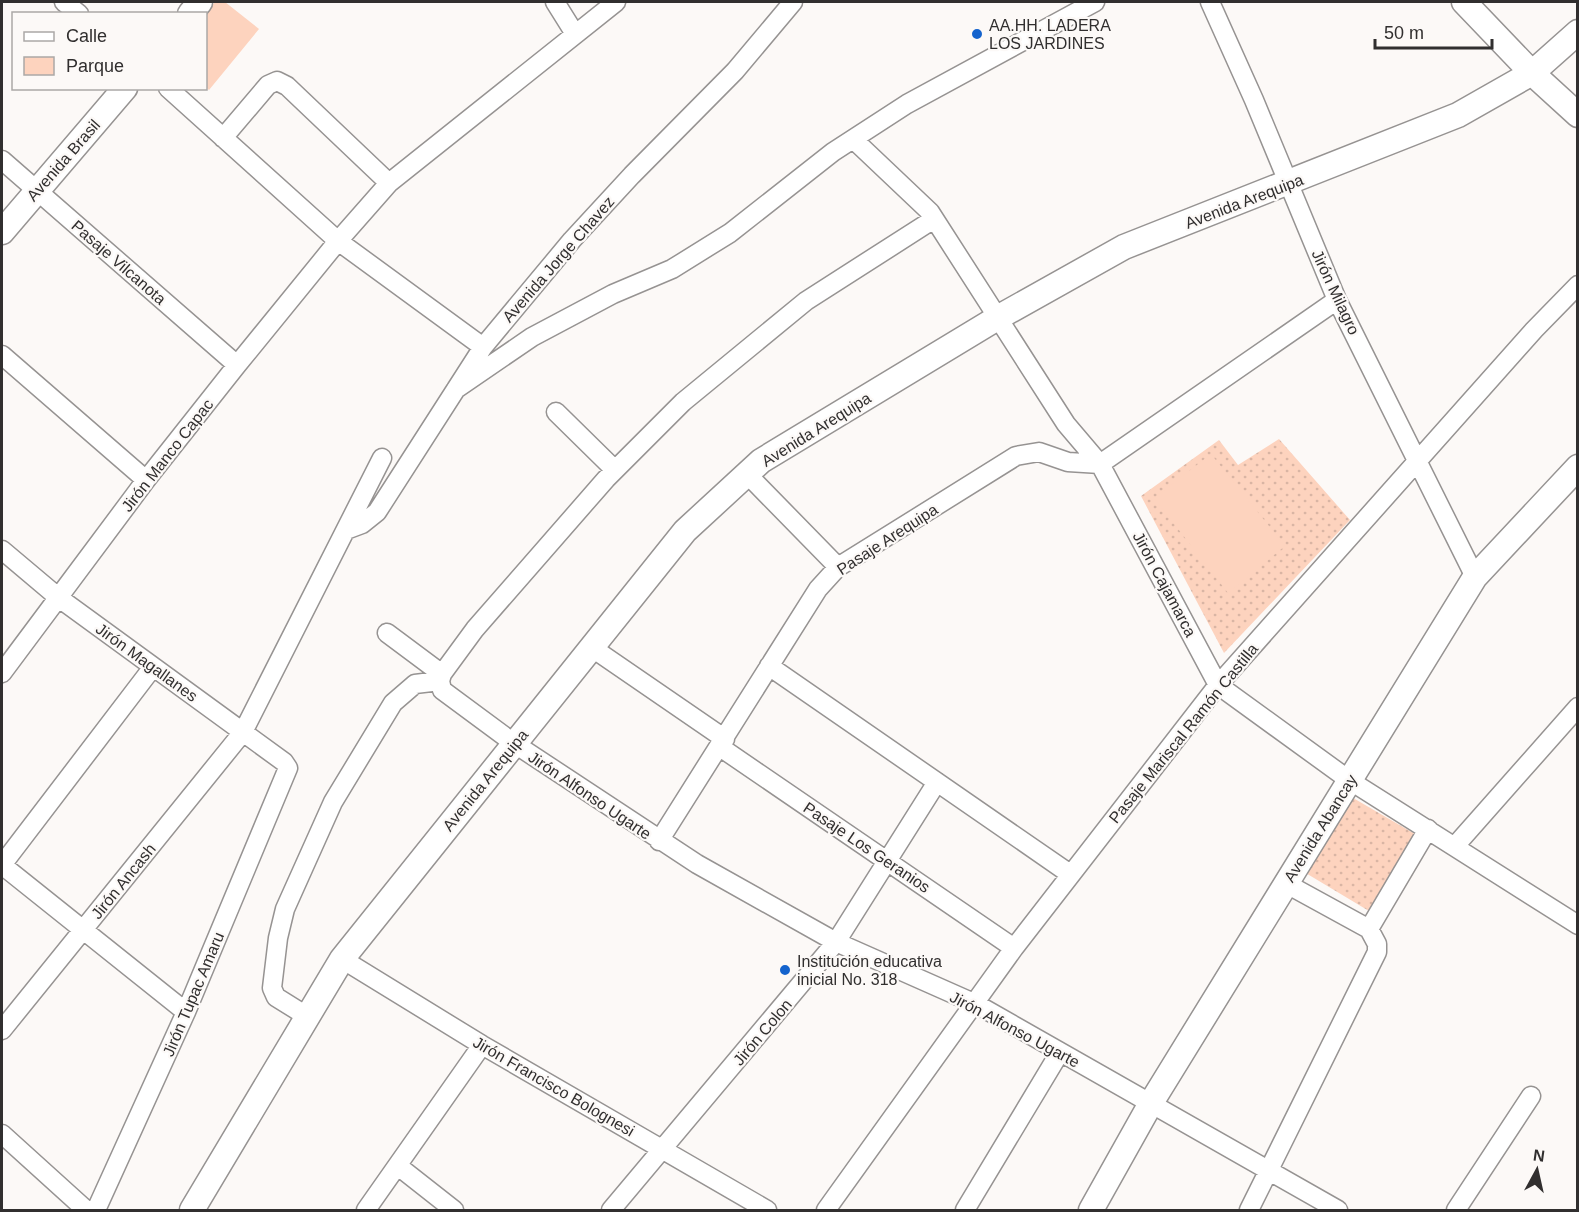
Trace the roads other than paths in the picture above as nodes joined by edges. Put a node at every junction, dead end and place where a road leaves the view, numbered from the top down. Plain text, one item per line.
1 (64, 2) edge
2 (555, 2) edge
3 (616, 2) edge
4 (793, 2) edge
5 (1095, 2) edge
6 (1210, 2) edge
7 (1470, 3) edge
8 (76, 12) edge
9 (1578, 32) edge
10 (575, 34) junction
11 (1532, 73) junction
12 (123, 90) edge
13 (170, 90) edge
14 (1578, 115) edge
15 (223, 138) junction
16 (853, 139) junction
17 (2, 160) edge
18 (389, 183) junction
19 (1289, 184) junction
20 (37, 190) junction
21 (934, 219) junction
22 (2, 232) edge
23 (338, 241) junction
24 (1578, 285) edge
25 (1337, 300) junction
26 (999, 316) junction
27 (483, 347) junction
28 (2, 355) edge
29 (237, 365) junction
30 (456, 389) junction
31 (556, 412) dead end
32 (382, 458) dead end
33 (1419, 461) junction
34 (1100, 464) junction
35 (1578, 467) edge
36 (615, 471) junction
37 (747, 474) junction
38 (146, 480) junction
39 (346, 530) junction
40 (2, 550) edge
41 (838, 567) junction
42 (1475, 578) junction
43 (59, 598) junction
44 (387, 633) dead end
45 (591, 647) junction
46 (769, 666) junction
47 (153, 667) junction
48 (2, 673) edge
49 (441, 678) junction
50 (1218, 686) junction
51 (1578, 707) edge
52 (243, 732) junction
53 (722, 743) junction
54 (515, 744) junction
55 (286, 776) joint
56 (1349, 780) junction
57 (937, 782) junction
58 (1428, 829) junction
59 (659, 841) junction
60 (1455, 846) junction
61 (889, 861) junction
62 (2, 865) edge
63 (1070, 874) junction
64 (1285, 883) junction
65 (1578, 925) edge
66 (82, 931) junction
67 (1373, 937) junction
68 (836, 942) junction
69 (1014, 948) junction
70 (342, 959) junction
71 (976, 1004) junction
72 (186, 1012) junction
73 (308, 1017) junction
74 (2, 1030) edge
75 (482, 1045) junction
76 (1060, 1052) junction
77 (1531, 1096) dead end
78 (1151, 1103) junction
79 (2, 1134) edge
80 (664, 1149) junction
81 (398, 1166) junction
82 (1268, 1170) junction
83 (86, 1210) edge
84 (96, 1210) edge
85 (192, 1210) edge
86 (366, 1210) edge
87 (454, 1210) edge
88 (611, 1210) edge
89 (767, 1210) edge
90 (826, 1210) edge
91 (964, 1210) edge
92 (1091, 1210) edge
93 (1249, 1210) edge
94 (1338, 1210) edge
95 (1456, 1210) edge

1 - 8 street
2 - 10 street
3 - 10 street, Jirón Manco Capac
4 - 27 street, Avenida Jorge Chavez
5 - 16 street
6 - 19 street, Jirón Milagro
7 - 11 main road
9 - 11 main road, Avenida Arequipa
10 - 18 street, Jirón Manco Capac
11 - 14 main road
11 - 19 main road, Avenida Arequipa
12 - 20 main road, Avenida Brasil
13 - 15 street
15 - 18 street
15 - 23 street
16 - 21 street, Jirón Cajamarca
16 - 30 street
17 - 20 street, Pasaje Vilcanota
18 - 23 street, Jirón Manco Capac
19 - 25 street, Jirón Milagro
19 - 26 main road, Avenida Arequipa
20 - 22 main road, Avenida Brasil
20 - 29 street, Pasaje Vilcanota
21 - 26 street, Jirón Cajamarca
21 - 36 street
23 - 27 street
23 - 29 street, Jirón Manco Capac
24 - 33 street, Pasaje Mariscal Ramón Castilla
25 - 33 street, Jirón Milagro
25 - 34 street
26 - 34 street, Jirón Cajamarca
26 - 37 main road, Avenida Arequipa
27 - 30 street, Avenida Jorge Chavez
28 - 38 street
29 - 38 street, Jirón Manco Capac
30 - 39 street, Avenida Jorge Chavez
31 - 36 street
32 - 39 street, Jirón Ancash
33 - 42 street, Jirón Milagro
33 - 50 street, Pasaje Mariscal Ramón Castilla
34 - 41 street, Pasaje Arequipa
34 - 50 street, Jirón Cajamarca
35 - 42 main road, Avenida Abancay
36 - 49 street
37 - 41 street
37 - 45 main road, Avenida Arequipa
38 - 43 street, Jirón Manco Capac
39 - 52 street, Jirón Ancash
40 - 43 street, Jirón Magallanes
41 - 46 street, Pasaje Arequipa
42 - 56 main road, Avenida Abancay
43 - 47 street, Jirón Magallanes
43 - 48 street, Jirón Manco Capac
44 - 49 street, Jirón Alfonso Ugarte
45 - 53 street, Pasaje Los Geranios
45 - 54 main road, Avenida Arequipa
46 - 53 street, Pasaje Arequipa
46 - 57 street
47 - 52 street, Jirón Magallanes
47 - 62 street
49 - 54 street, Jirón Alfonso Ugarte
49 - 73 street
50 - 56 street, Jirón Cajamarca
50 - 63 street, Pasaje Mariscal Ramón Castilla
51 - 60 street
52 - 55 street, Jirón Magallanes
52 - 66 street, Jirón Ancash
53 - 59 street, Pasaje Arequipa
53 - 61 street, Pasaje Los Geranios
54 - 59 street, Jirón Alfonso Ugarte
54 - 70 main road, Avenida Arequipa
55 - 72 street, Jirón Tupac Amaru
56 - 58 street, Jirón Cajamarca
56 - 64 main road, Avenida Abancay
57 - 61 street, Jirón Colon
57 - 63 street
58 - 60 street, Jirón Cajamarca
58 - 67 street
59 - 68 street, Jirón Alfonso Ugarte
60 - 65 street, Jirón Cajamarca
61 - 68 street, Jirón Colon
61 - 69 street, Pasaje Los Geranios
62 - 66 street
63 - 69 street, Pasaje Mariscal Ramón Castilla
64 - 67 street
64 - 78 main road, Avenida Abancay
66 - 72 street
66 - 74 street, Jirón Ancash
67 - 82 street
68 - 71 street, Jirón Alfonso Ugarte
68 - 80 street, Jirón Colon
69 - 71 street, Pasaje Mariscal Ramón Castilla
70 - 73 main road, Avenida Arequipa
70 - 75 street, Jirón Francisco Bolognesi
71 - 76 street, Jirón Alfonso Ugarte
71 - 90 street, Pasaje Mariscal Ramón Castilla
72 - 84 street, Jirón Tupac Amaru
73 - 85 main road, Avenida Arequipa
75 - 80 street, Jirón Francisco Bolognesi
75 - 81 street
76 - 78 street, Jirón Alfonso Ugarte
76 - 91 street
77 - 95 street
78 - 82 street, Jirón Alfonso Ugarte
78 - 92 main road, Avenida Abancay
79 - 83 street
80 - 88 street, Jirón Colon
80 - 89 street, Jirón Francisco Bolognesi
81 - 86 street
81 - 87 street
82 - 93 street
82 - 94 street, Jirón Alfonso Ugarte

